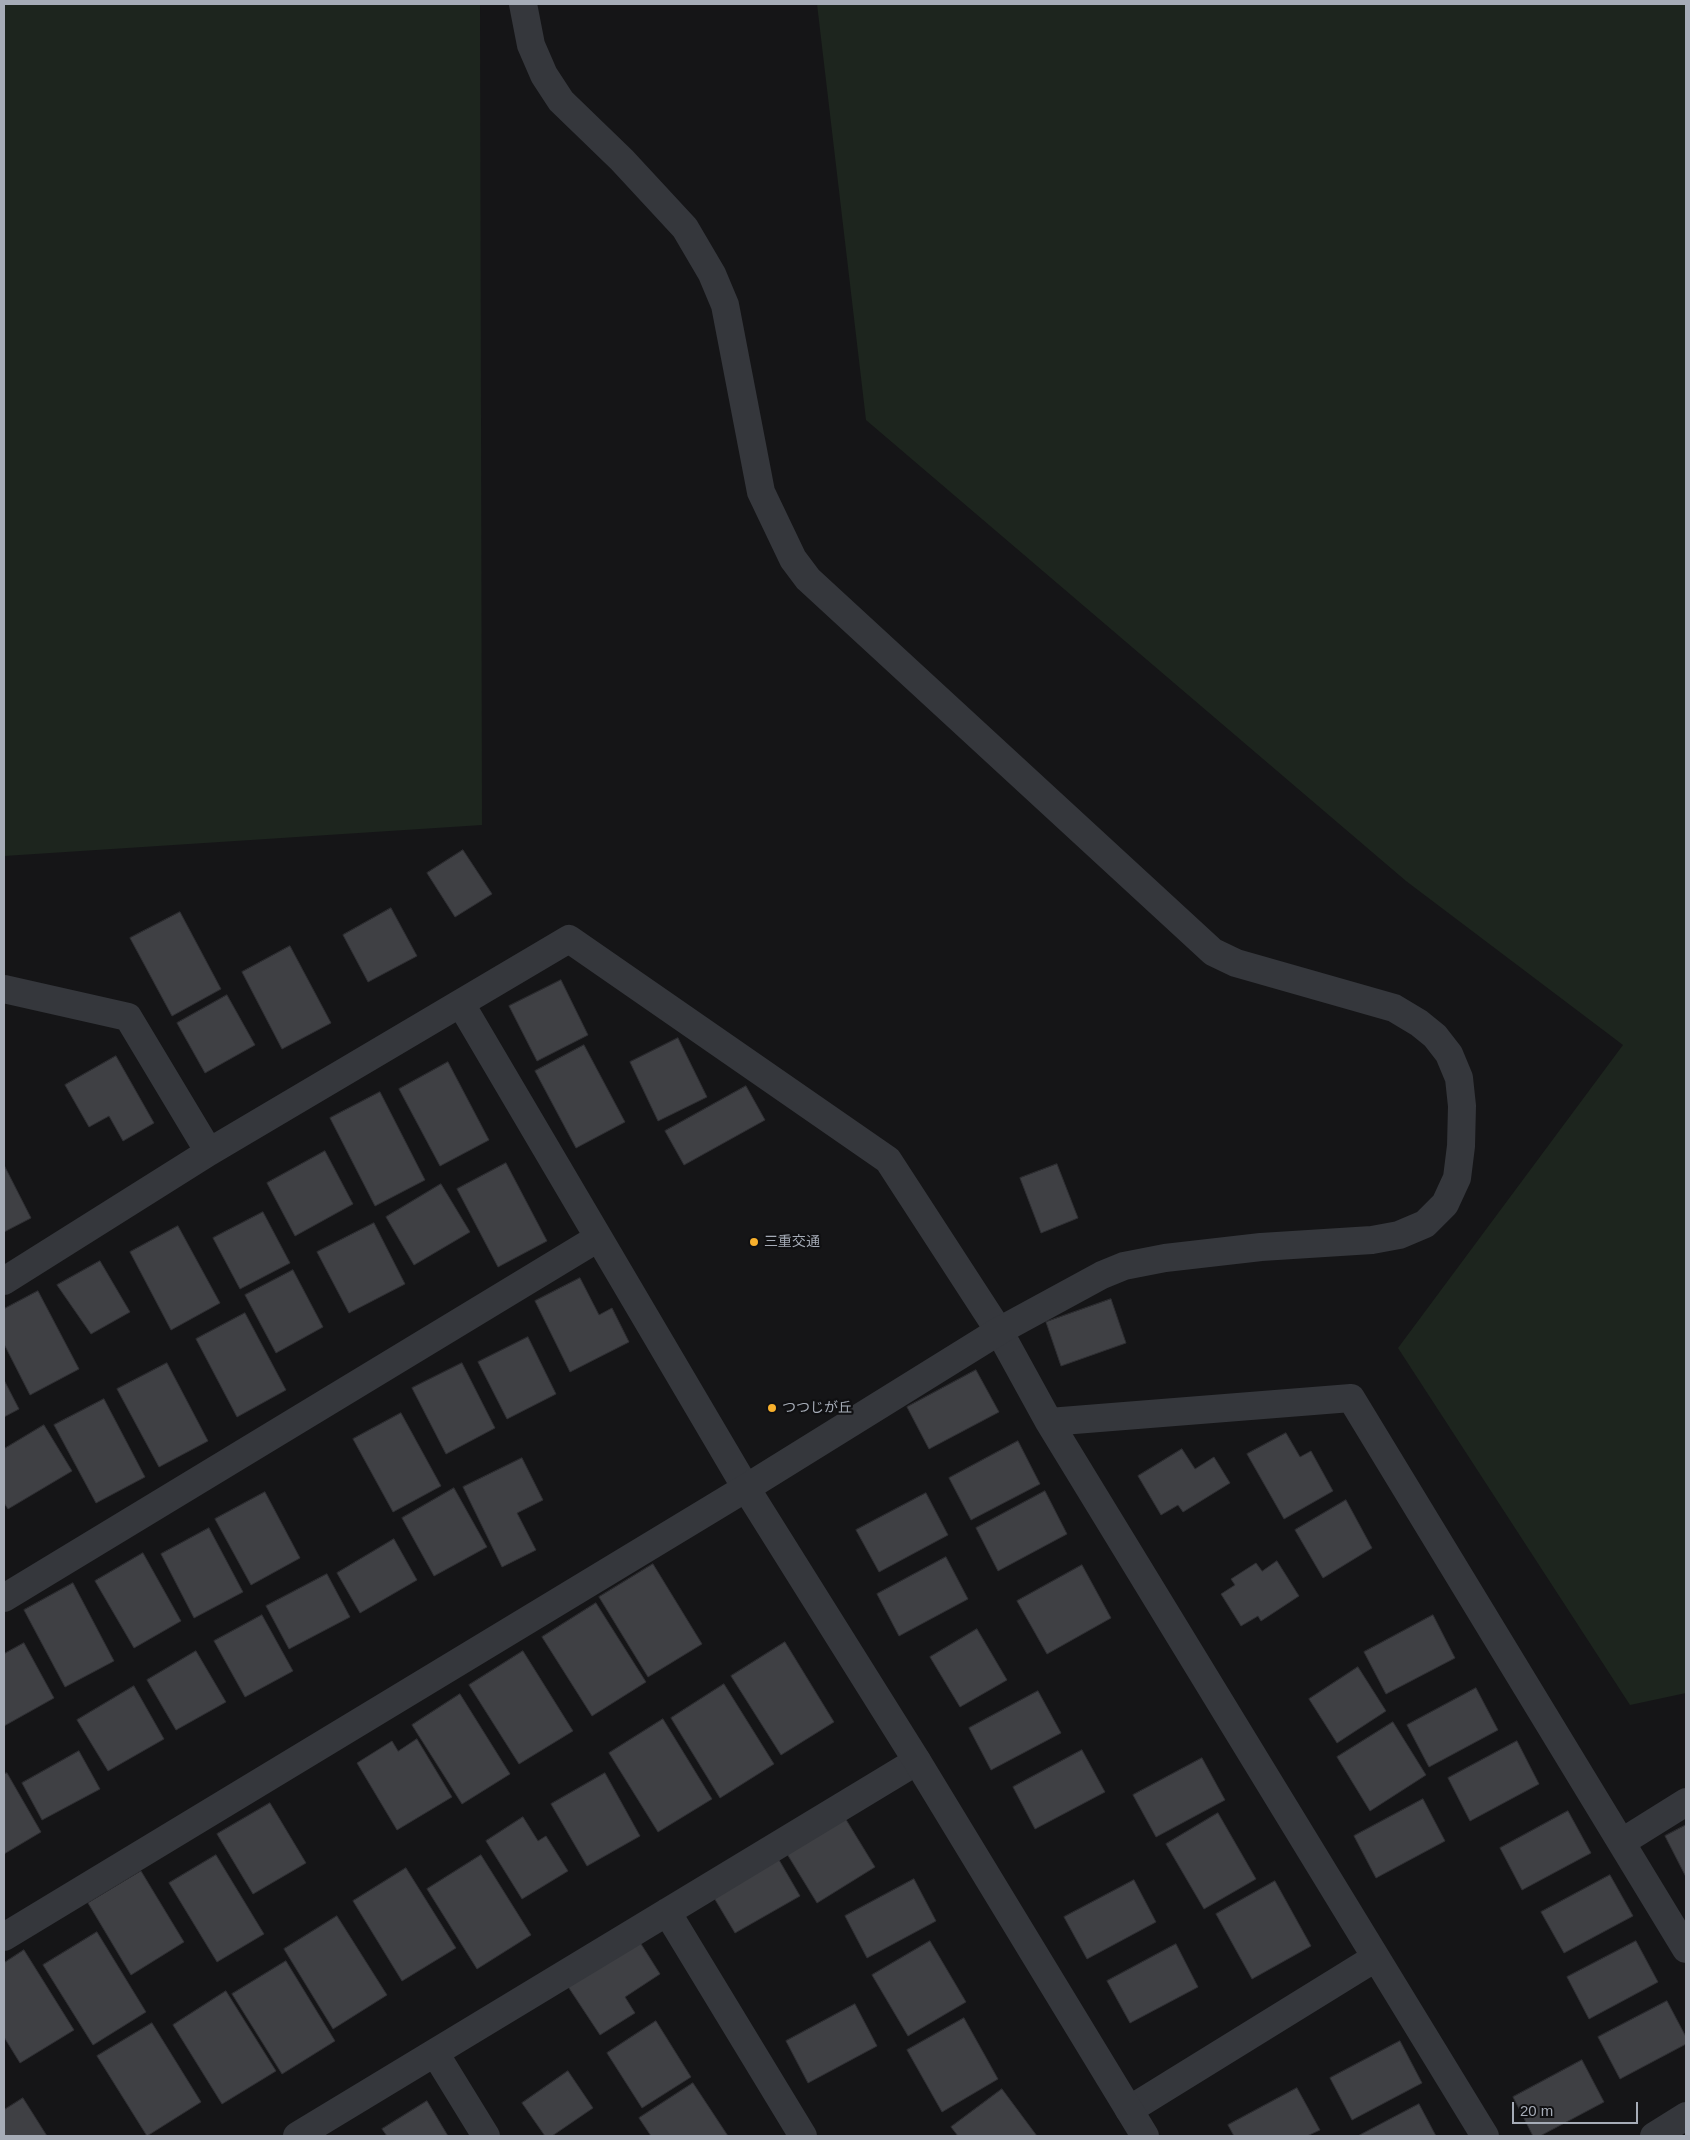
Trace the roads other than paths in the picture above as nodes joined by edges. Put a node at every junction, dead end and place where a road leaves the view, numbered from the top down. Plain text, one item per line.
1 (523, 4) edge
2 (4, 990) edge
3 (461, 1004) junction
4 (209, 1152) junction
5 (598, 1238) junction
6 (4, 1281) edge
7 (999, 1331) junction
8 (1049, 1422) junction
9 (746, 1488) junction
10 (4, 1598) edge
11 (917, 1761) junction
12 (1686, 1802) edge
13 (1622, 1842) junction
14 (667, 1912) junction
15 (4, 1937) edge
16 (1686, 1949) edge
17 (1376, 1958) junction
18 (435, 2053) junction
19 (1129, 2110) junction
20 (1686, 2116) edge
21 (297, 2136) edge
22 (486, 2136) edge
23 (803, 2136) edge
24 (1145, 2136) edge
25 (1485, 2136) edge
26 (1654, 2136) edge

1 - 7 street
2 - 4 street
3 - 4 street
3 - 5 street
3 - 7 street
4 - 6 street
5 - 9 street
5 - 10 street
7 - 8 street
7 - 9 street
8 - 13 street
8 - 17 street
9 - 11 street
9 - 15 street
11 - 14 street
11 - 19 street
12 - 13 street
13 - 16 street
14 - 18 street
14 - 23 street
17 - 19 street
17 - 25 street
18 - 21 street
18 - 22 street
19 - 24 street
20 - 26 street

